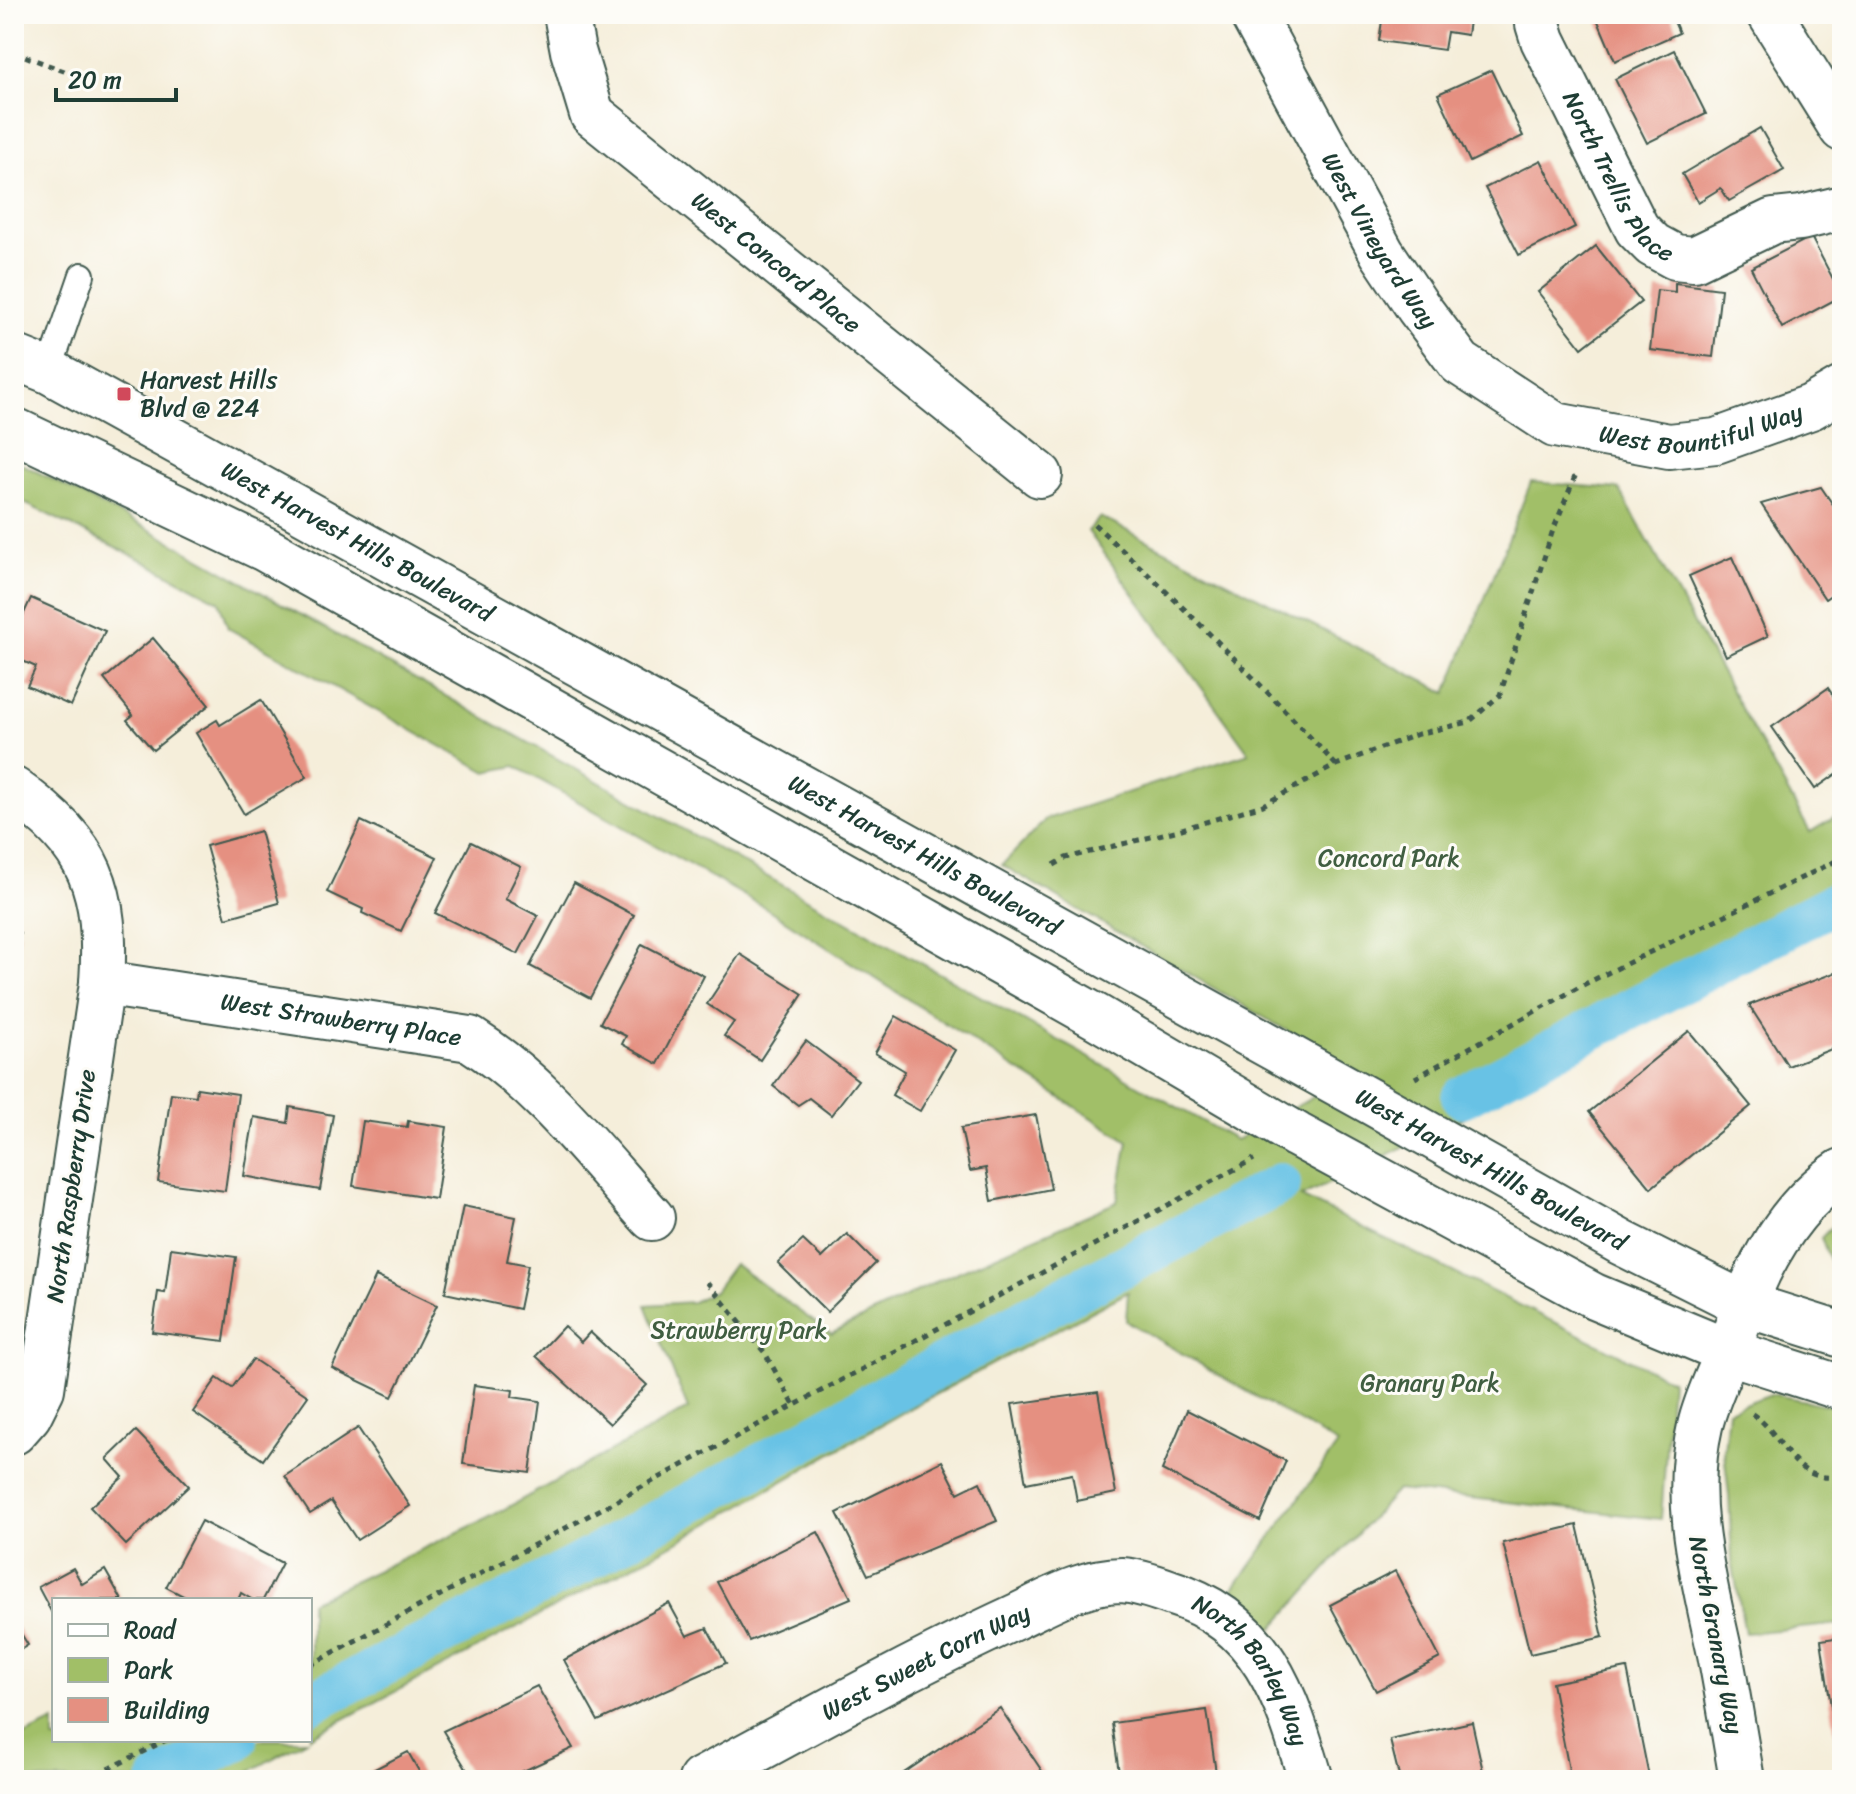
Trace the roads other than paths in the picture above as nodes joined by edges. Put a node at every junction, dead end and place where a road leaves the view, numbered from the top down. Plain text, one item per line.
1 (566, 14) edge
2 (1252, 14) edge
3 (1539, 14) edge
4 (1770, 14) edge
5 (1842, 129) edge
6 (1842, 208) edge
7 (82, 275) dead end
8 (31, 364) edge
9 (1842, 389) edge
10 (1555, 425) joint
11 (14, 430) edge
12 (1040, 475) dead end
13 (14, 790) edge
14 (102, 983) junction
15 (1842, 1171) edge
16 (652, 1218) dead end
17 (1744, 1304) junction
18 (1842, 1335) edge
19 (1729, 1352) junction
20 (1842, 1388) edge
21 (14, 1432) edge
22 (1161, 1589) joint
23 (701, 1780) edge
24 (1311, 1780) edge
25 (1742, 1780) edge

1 - 12 street, West Concord Place
2 - 10 street, West Vineyard Way
3 - 6 street, North Trellis Place
4 - 5 street
7 - 8 lane
8 - 17 street, West Harvest Hills Boulevard
9 - 10 street, West Bountiful Way
11 - 19 street
13 - 14 street, North Raspberry Drive
14 - 16 street, West Strawberry Place
14 - 21 street, North Raspberry Drive
15 - 17 street, North Granary Way
17 - 18 street, West Harvest Hills Boulevard
17 - 19 street, North Granary Way
19 - 20 street
19 - 25 street, North Granary Way
22 - 23 street, West Sweet Corn Way
22 - 24 street, North Barley Way

